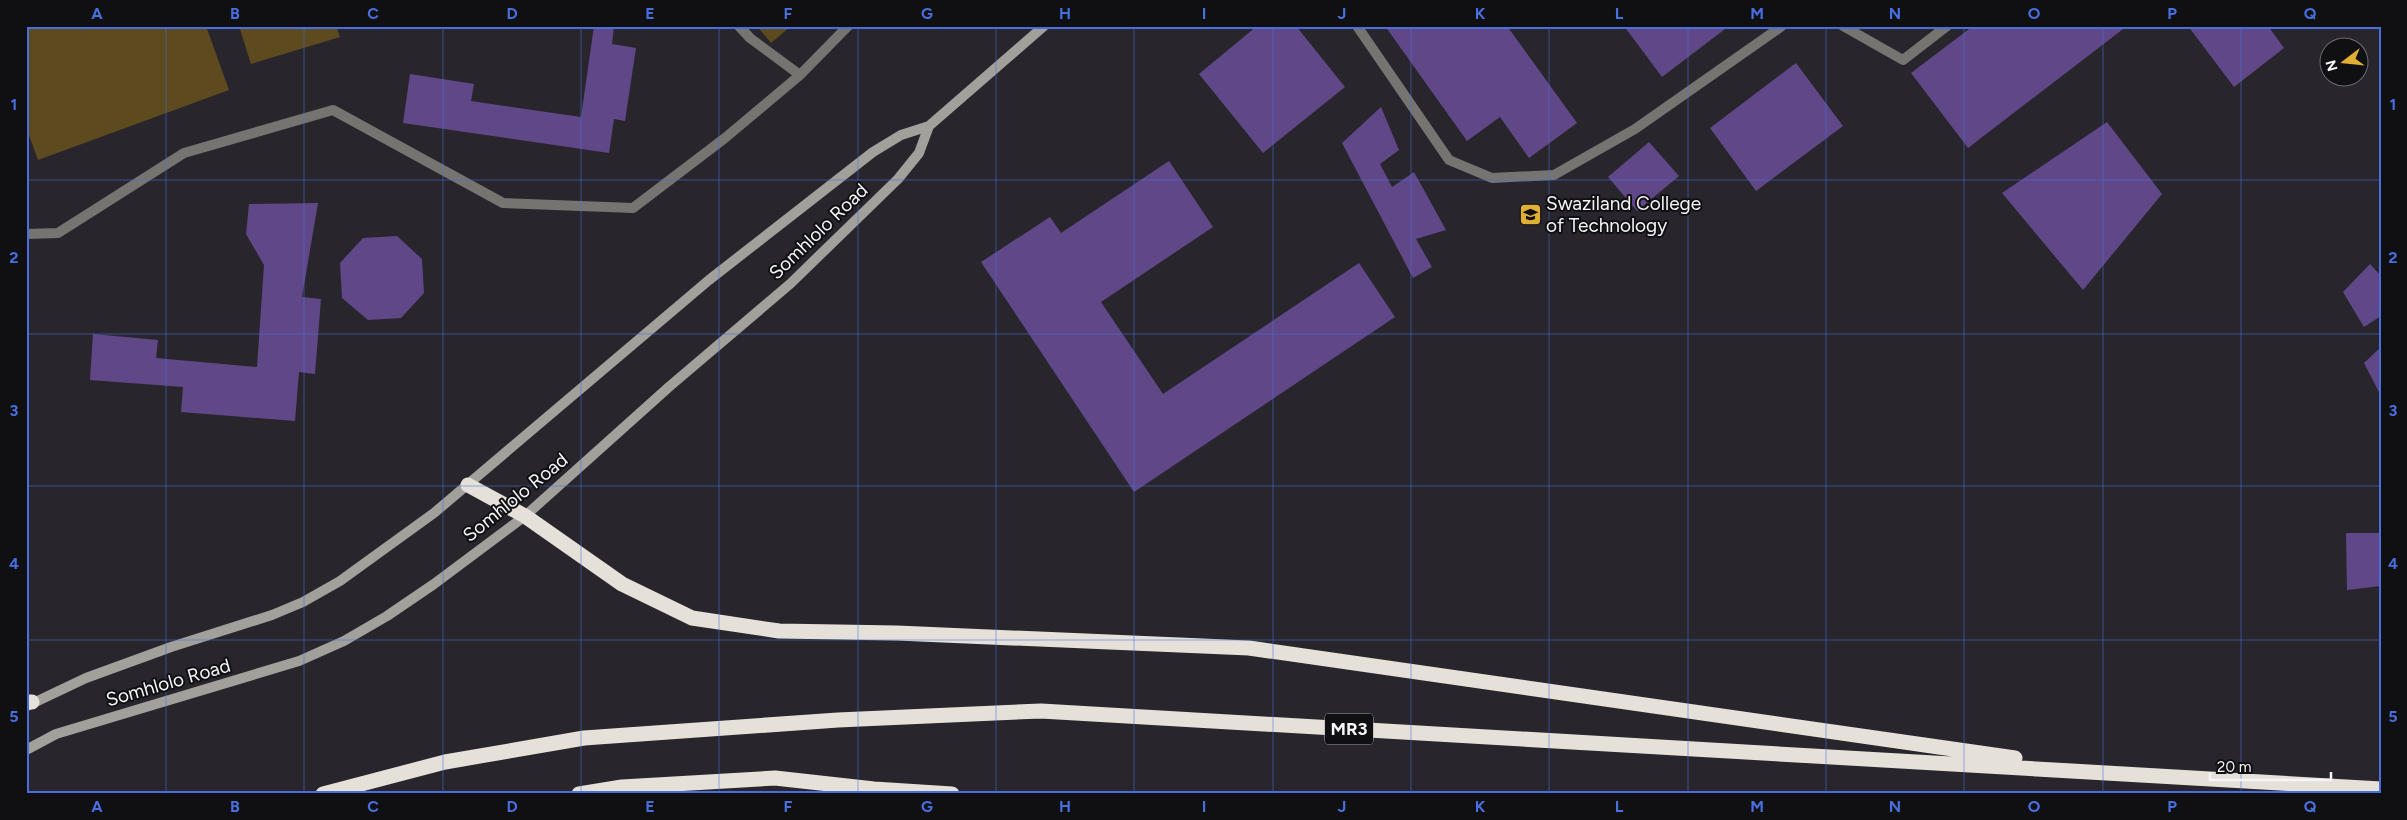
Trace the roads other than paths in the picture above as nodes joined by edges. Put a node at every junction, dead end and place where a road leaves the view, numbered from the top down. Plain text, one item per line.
1 (739, 26) edge
2 (848, 26) edge
3 (1044, 26) edge
4 (1357, 26) edge
5 (1782, 26) edge
6 (1842, 26) edge
7 (1947, 26) edge
8 (800, 75) junction
9 (929, 126) junction
10 (26, 234) edge
11 (468, 485) junction
12 (525, 516) junction
13 (28, 704) edge
14 (26, 750) edge
15 (2122, 774) junction
16 (2381, 789) edge
17 (866, 792) edge
18 (324, 794) edge
19 (579, 794) edge
20 (952, 794) edge

1 - 8 street
2 - 8 street
3 - 9 main road, Somhlolo Road
4 - 5 street
6 - 7 street
8 - 10 street
9 - 11 main road, Somhlolo Road
9 - 12 main road, Somhlolo Road
11 - 12 highway
11 - 13 main road, Somhlolo Road
12 - 14 main road, Somhlolo Road
12 - 15 highway
15 - 16 highway, MR3
15 - 18 highway, MR3
17 - 19 highway
17 - 20 highway

